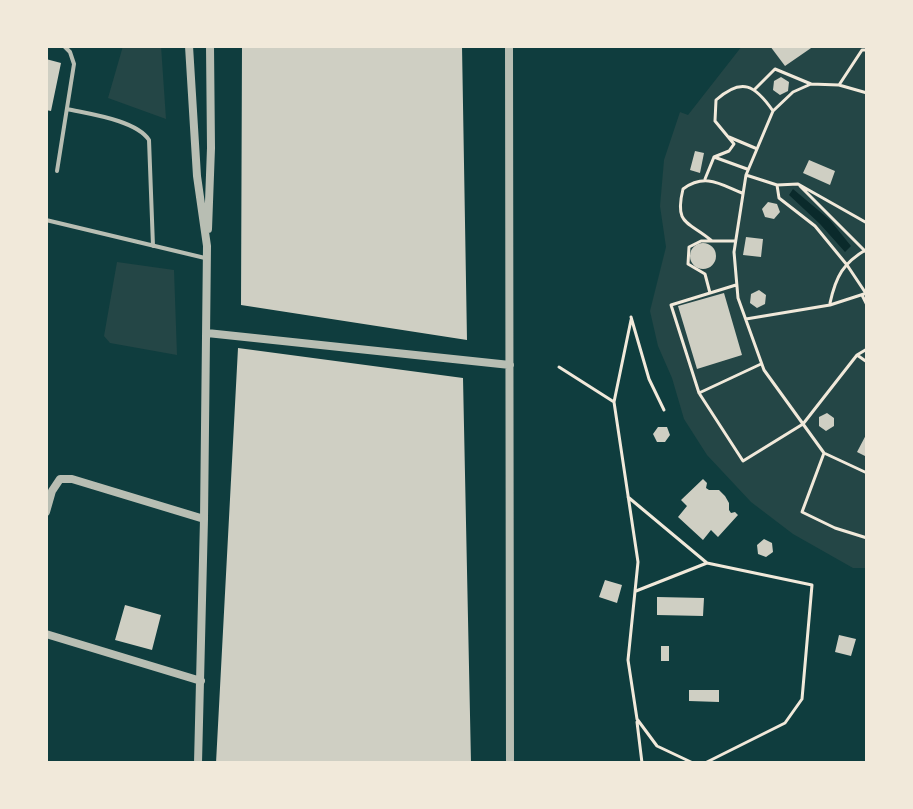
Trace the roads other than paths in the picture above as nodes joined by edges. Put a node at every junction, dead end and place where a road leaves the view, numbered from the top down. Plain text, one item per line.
1 (64, 46) edge
2 (189, 46) edge
3 (210, 46) edge
4 (509, 46) edge
5 (67, 109) junction
6 (57, 171) dead end
7 (46, 220) edge
8 (153, 246) junction
9 (207, 246) junction
10 (207, 259) junction
11 (207, 333) junction
12 (510, 365) junction
13 (46, 512) edge
14 (204, 519) junction
15 (46, 634) edge
16 (201, 681) junction
17 (198, 763) edge
18 (510, 763) edge

1 - 5 lane
2 - 9 street
3 - 9 street
4 - 12 street
5 - 6 lane
5 - 8 lane
7 - 8 lane
8 - 10 lane
9 - 10 street
10 - 11 street
11 - 12 street
11 - 14 street
12 - 18 street
13 - 14 street
14 - 16 street
15 - 16 street
16 - 17 street

